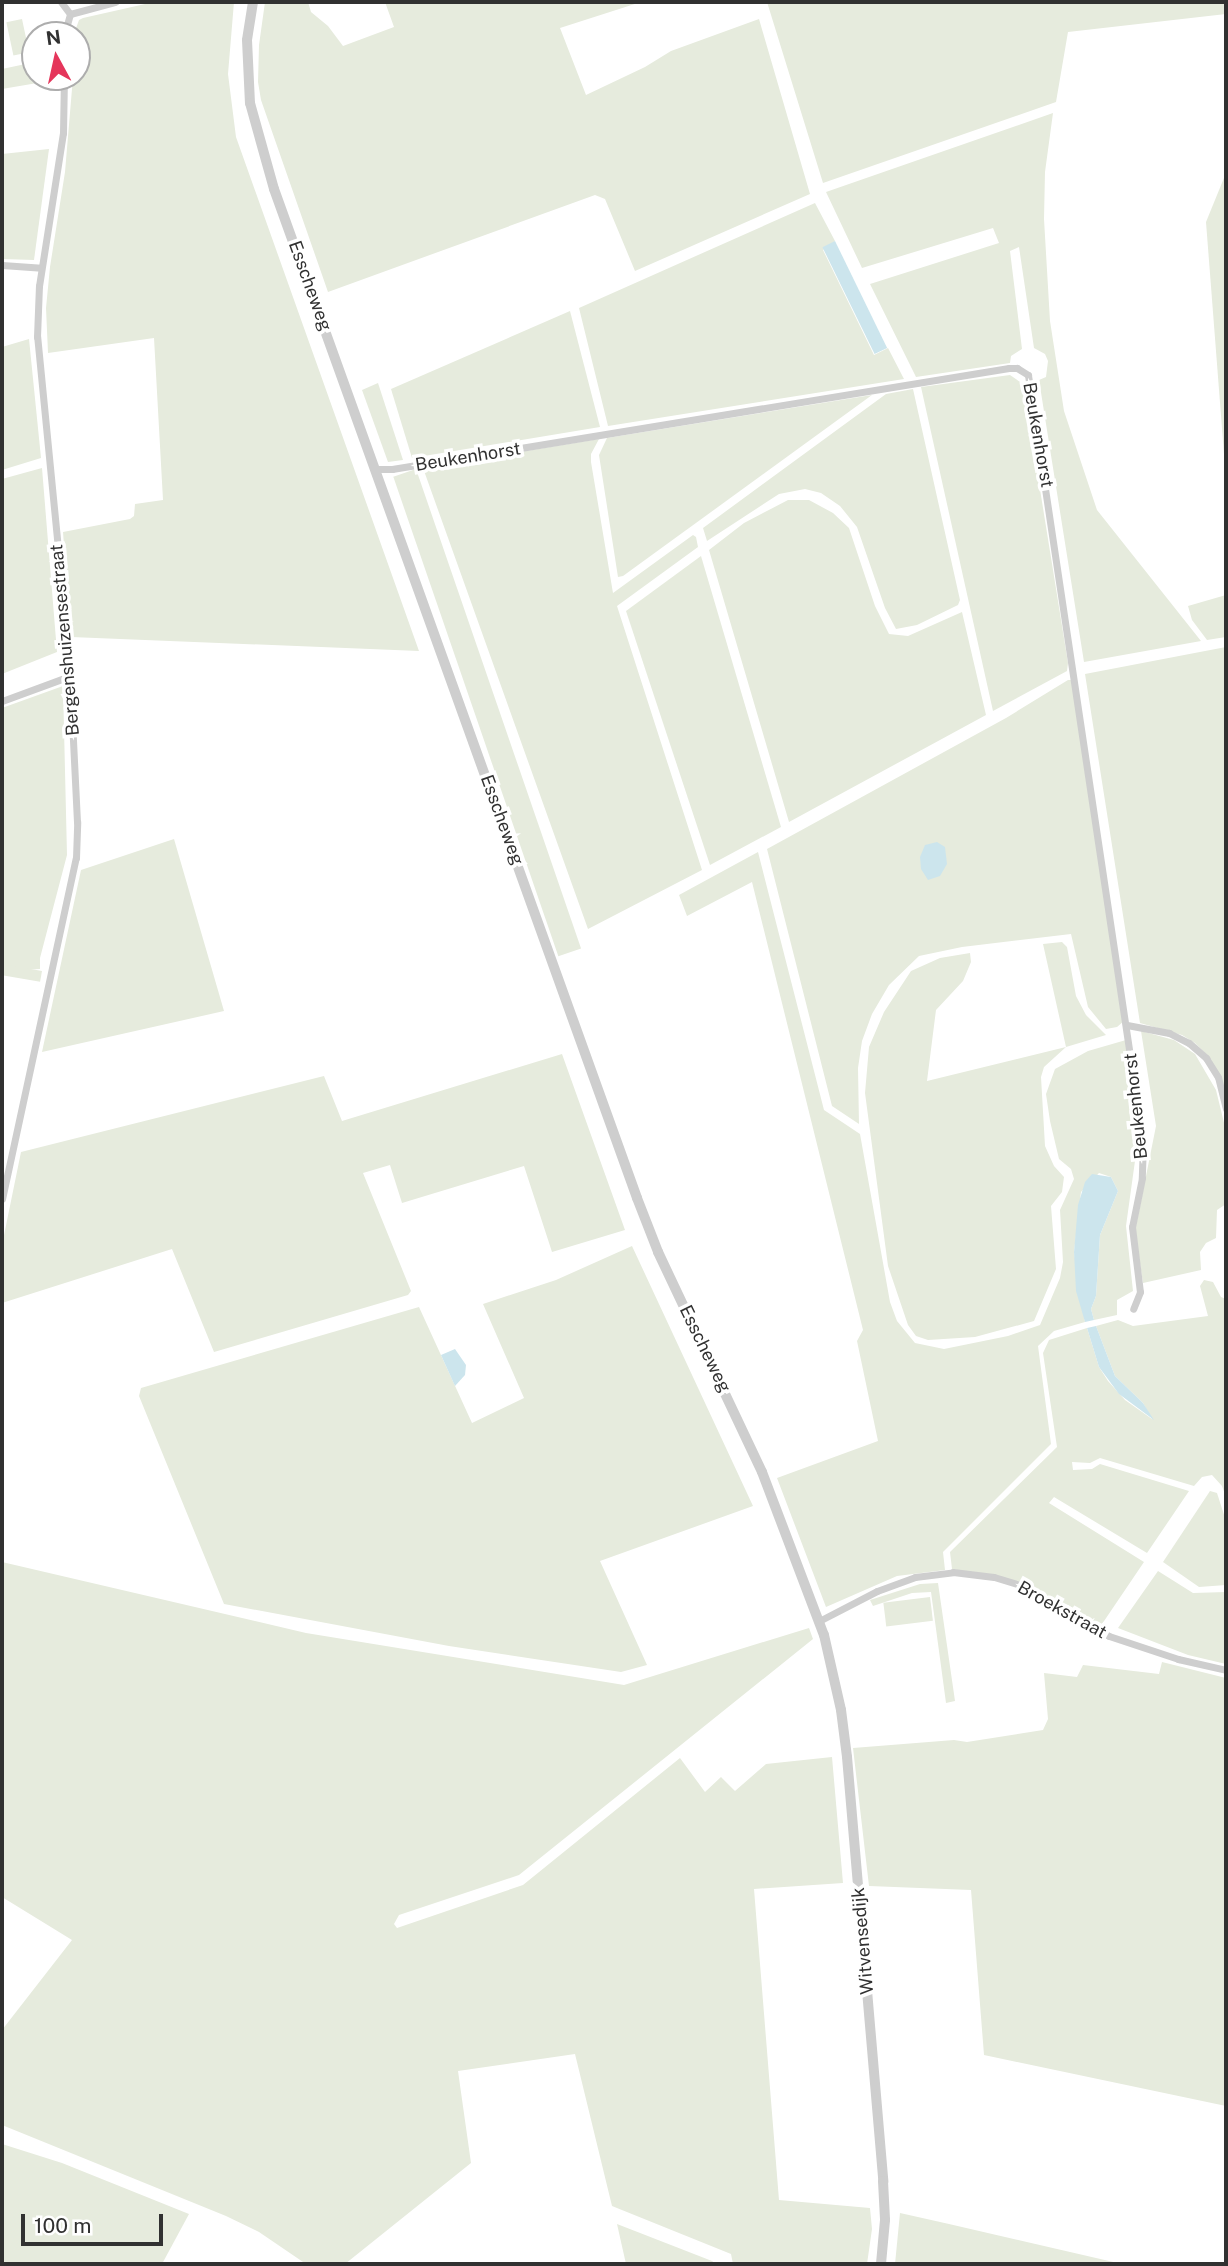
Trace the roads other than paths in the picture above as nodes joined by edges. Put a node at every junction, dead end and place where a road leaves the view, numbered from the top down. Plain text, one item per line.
1 (61, 2) edge
2 (115, 2) edge
3 (253, 2) edge
4 (70, 14) junction
5 (68, 21) edge
6 (63, 91) edge
7 (2, 265) edge
8 (41, 268) junction
9 (376, 469) junction
10 (70, 676) junction
11 (2, 701) edge
12 (1127, 1025) junction
13 (1226, 1109) edge
14 (2, 1199) edge
15 (1133, 1309) dead end
16 (819, 1621) junction
17 (1226, 1670) edge
18 (881, 2264) edge

1 - 4 street
2 - 4 street
3 - 9 street, Esscheweg
4 - 5 street
6 - 8 street, Bergenshuizensestraat
7 - 8 street
8 - 10 street, Bergenshuizensestraat
9 - 12 street, Beukenhorst
9 - 16 street, Esscheweg
10 - 11 street
10 - 14 street, Bergenshuizensestraat
12 - 13 street, Beukenhorst
12 - 15 street, Beukenhorst
16 - 17 street, Broekstraat
16 - 18 street, Witvensedijk

